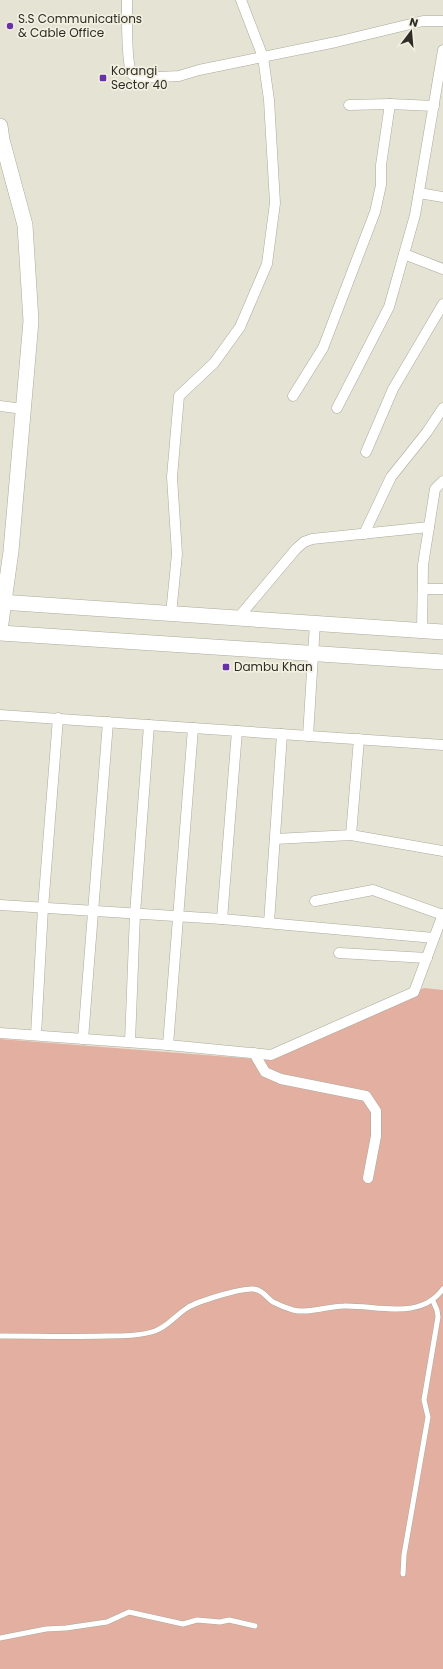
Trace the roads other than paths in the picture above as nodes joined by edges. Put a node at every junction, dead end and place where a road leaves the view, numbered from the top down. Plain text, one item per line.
1 (127, 0) edge
2 (240, 0) edge
3 (443, 21) edge
4 (443, 50) edge
5 (264, 57) junction
6 (390, 104) junction
7 (349, 105) dead end
8 (434, 106) junction
9 (0, 126) edge
10 (419, 193) junction
11 (443, 197) edge
12 (404, 254) junction
13 (443, 269) edge
14 (443, 304) edge
15 (293, 396) dead end
16 (0, 406) edge
17 (337, 408) dead end
18 (443, 408) edge
19 (23, 409) junction
20 (366, 452) dead end
21 (443, 480) edge
22 (429, 527) junction
23 (364, 534) junction
24 (423, 589) junction
25 (443, 589) edge
26 (2, 602) edge
27 (171, 614) junction
28 (238, 618) junction
29 (315, 623) junction
30 (0, 630) edge
31 (422, 631) junction
32 (443, 632) edge
33 (0, 633) edge
34 (313, 654) junction
35 (443, 662) edge
36 (0, 714) edge
37 (58, 718) junction
38 (108, 722) junction
39 (149, 725) junction
40 (193, 728) junction
41 (237, 731) junction
42 (282, 734) junction
43 (308, 736) junction
44 (358, 739) junction
45 (443, 745) edge
46 (351, 836) junction
47 (275, 839) junction
48 (443, 851) edge
49 (316, 901) dead end
50 (0, 905) edge
51 (43, 908) junction
52 (93, 911) junction
53 (135, 914) junction
54 (443, 915) edge
55 (178, 916) junction
56 (222, 919) junction
57 (269, 923) junction
58 (434, 938) junction
59 (339, 953) dead end
60 (427, 958) junction
61 (0, 1033) edge
62 (36, 1035) junction
63 (83, 1039) junction
64 (130, 1042) junction
65 (168, 1045) junction
66 (254, 1053) junction
67 (368, 1178) dead end
68 (443, 1289) edge
69 (433, 1301) junction
70 (0, 1336) edge
71 (403, 1574) dead end
72 (255, 1626) dead end
73 (0, 1638) edge

1 - 5 street
2 - 5 street
3 - 5 street
4 - 8 street
5 - 27 street
6 - 7 street
6 - 8 street
6 - 15 street
8 - 10 street
9 - 19 main road
10 - 11 street
10 - 12 street
12 - 13 street
12 - 17 street
14 - 20 street
16 - 19 street
18 - 23 street
19 - 26 main road
21 - 22 street
22 - 23 street
22 - 24 street
23 - 28 street
24 - 25 street
24 - 31 street
26 - 27 main road
26 - 30 main road
27 - 28 main road
28 - 29 main road
29 - 31 main road
29 - 34 street
31 - 32 main road
33 - 34 main road
34 - 35 main road
34 - 43 street
36 - 37 street
37 - 38 street
37 - 51 street
38 - 39 street
38 - 52 street
39 - 40 street
39 - 53 street
40 - 41 street
40 - 55 street
41 - 42 street
41 - 56 street
42 - 43 street
42 - 47 street
43 - 44 street
44 - 45 street
44 - 46 street
46 - 47 street
46 - 48 street
47 - 57 street
49 - 54 street
50 - 51 street
51 - 52 street
51 - 62 street
52 - 53 street
52 - 63 street
53 - 55 street
53 - 64 street
54 - 58 street
55 - 56 street
55 - 65 street
56 - 57 street
57 - 58 street
58 - 60 street
59 - 60 street
60 - 66 street
61 - 62 street
62 - 63 street
63 - 64 street
64 - 65 street
65 - 66 street
66 - 67 street
68 - 69 lane
69 - 70 lane
69 - 71 lane
72 - 73 lane

